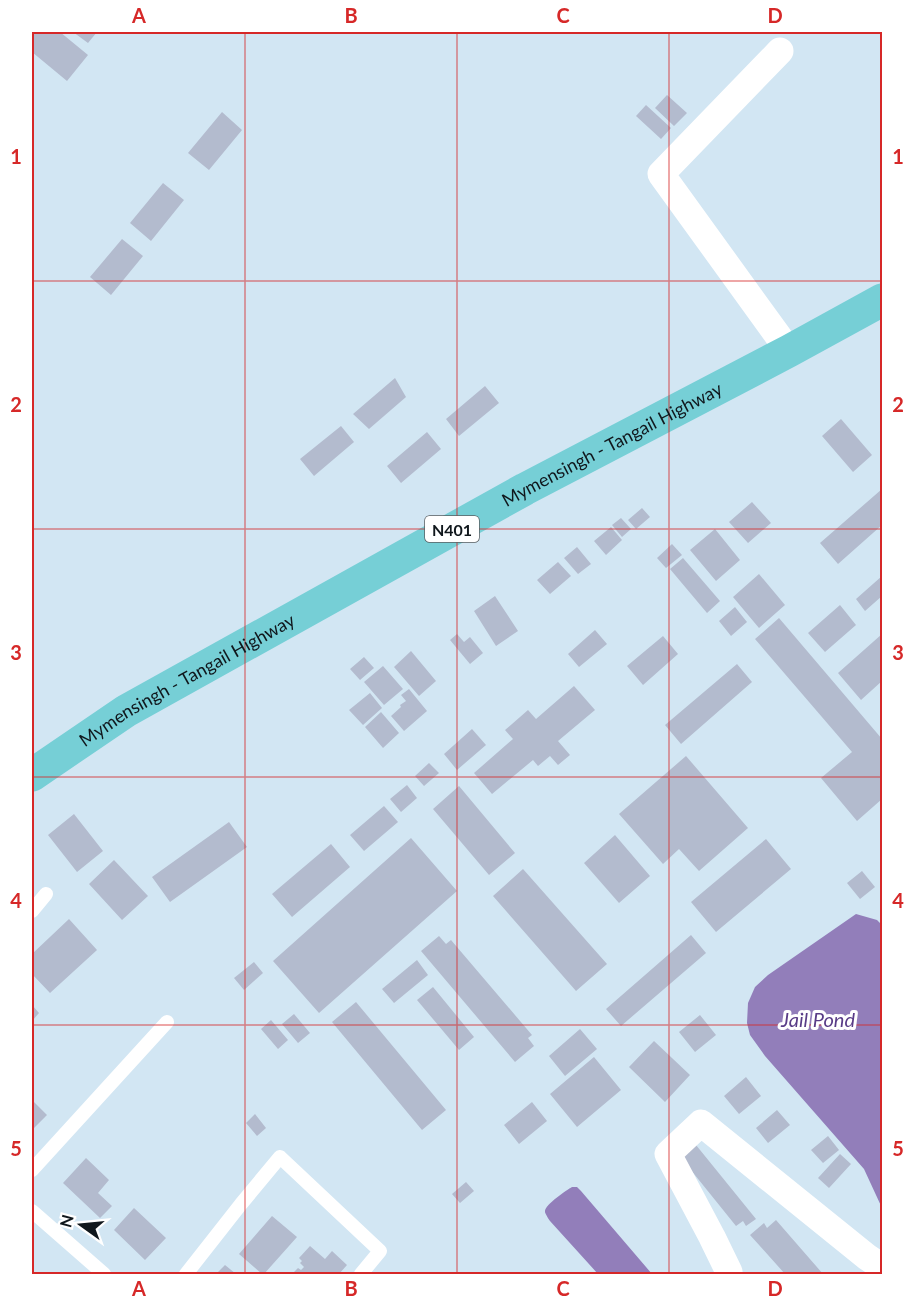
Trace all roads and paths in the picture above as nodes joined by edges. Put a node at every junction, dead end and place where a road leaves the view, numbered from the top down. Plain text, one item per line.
1 (780, 51) dead end
2 (882, 300) edge
3 (789, 351) junction
4 (32, 775) edge
5 (46, 894) dead end
6 (32, 911) edge
7 (167, 1023) dead end
8 (32, 1170) edge
9 (32, 1211) edge
10 (882, 1267) edge
11 (104, 1275) edge
12 (186, 1275) edge
13 (361, 1275) edge
14 (728, 1275) edge

1 - 3 street
2 - 3 highway, Mymensingh - Tangail Highway / N401
3 - 4 highway, Mymensingh - Tangail Highway / N401
5 - 6 lane
7 - 8 lane
9 - 11 lane
10 - 14 street
12 - 13 lane

